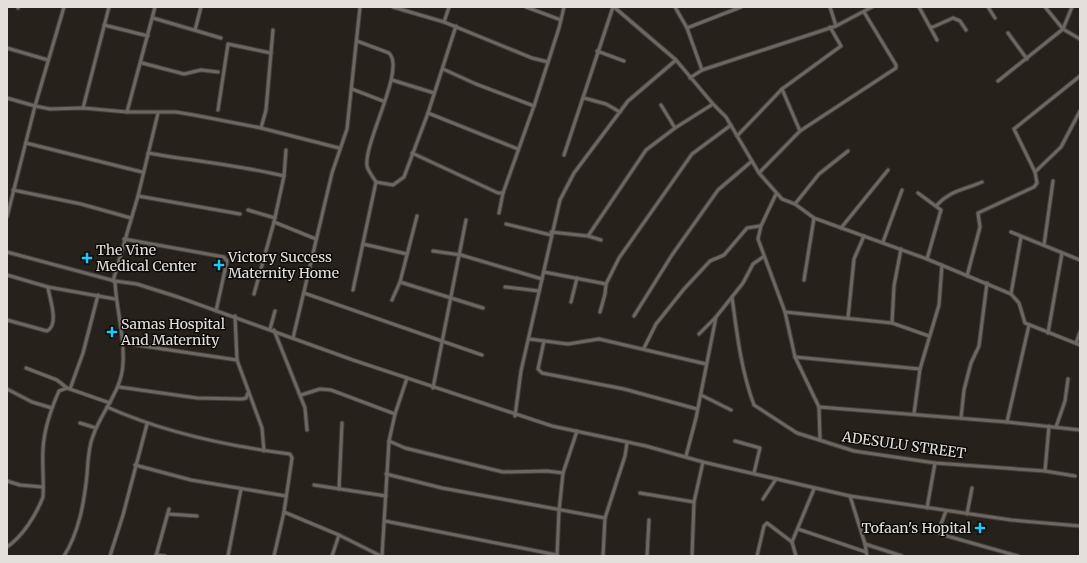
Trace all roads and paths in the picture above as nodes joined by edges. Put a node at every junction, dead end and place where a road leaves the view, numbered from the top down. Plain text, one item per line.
1 (64, 7) edge
2 (109, 7) edge
3 (155, 7) edge
4 (201, 7) edge
5 (360, 7) edge
6 (393, 7) edge
7 (449, 7) edge
8 (526, 7) edge
9 (564, 7) edge
10 (613, 7) edge
11 (675, 7) edge
12 (741, 7) edge
13 (830, 7) edge
14 (872, 7) edge
15 (919, 7) edge
16 (988, 7) edge
17 (1045, 7) edge
18 (1072, 7) edge
19 (404, 8) edge
20 (864, 12) junction
21 (153, 18) junction
22 (995, 18) dead end
23 (561, 20) junction
24 (444, 22) junction
25 (104, 25) junction
26 (456, 26) junction
27 (836, 26) junction
28 (830, 27) junction
29 (930, 27) junction
30 (687, 28) junction
31 (195, 30) junction
32 (273, 30) dead end
33 (966, 30) dead end
34 (1063, 30) junction
35 (1008, 33) dead end
36 (148, 36) junction
37 (221, 38) dead end
38 (1080, 39) edge
39 (937, 40) dead end
40 (357, 41) junction
41 (7, 48) edge
42 (597, 51) junction
43 (271, 53) junction
44 (1027, 59) junction
45 (48, 60) junction
46 (676, 60) junction
47 (548, 62) junction
48 (624, 62) dead end
49 (142, 63) junction
50 (443, 68) junction
51 (702, 70) junction
52 (218, 72) dead end
53 (1080, 76) edge
54 (690, 78) junction
55 (392, 80) junction
56 (998, 81) dead end
57 (352, 89) junction
58 (782, 89) junction
59 (434, 93) junction
60 (7, 98) edge
61 (584, 98) junction
62 (383, 102) junction
63 (713, 104) junction
64 (662, 105) dead end
65 (35, 106) junction
66 (534, 106) junction
67 (83, 108) junction
68 (218, 110) dead end
69 (1080, 111) edge
70 (127, 112) junction
71 (620, 112) junction
72 (158, 113) junction
73 (428, 113) junction
74 (731, 125) junction
75 (262, 128) junction
76 (675, 128) junction
77 (800, 131) junction
78 (738, 136) junction
79 (26, 143) junction
80 (339, 148) junction
81 (518, 149) junction
82 (286, 150) dead end
83 (848, 151) dead end
84 (148, 153) junction
85 (412, 153) junction
86 (564, 155) dead end
87 (752, 161) junction
88 (888, 170) dead end
89 (142, 172) junction
90 (1035, 172) junction
91 (759, 173) junction
92 (284, 176) junction
93 (1053, 181) dead end
94 (376, 182) junction
95 (982, 182) dead end
96 (13, 190) junction
97 (902, 190) dead end
98 (503, 193) junction
99 (918, 193) dead end
100 (776, 194) junction
101 (138, 196) junction
102 (9, 198) edge
103 (795, 204) junction
104 (937, 205) junction
105 (248, 210) dead end
106 (240, 214) dead end
107 (499, 214) dead end
108 (417, 216) dead end
109 (7, 217) edge
110 (131, 218) junction
111 (275, 218) junction
112 (814, 218) junction
113 (466, 220) dead end
114 (274, 222) junction
115 (506, 224) dead end
116 (760, 226) junction
117 (841, 228) junction
118 (1011, 232) dead end
119 (551, 233) junction
120 (588, 236) junction
121 (864, 236) junction
122 (1021, 237) junction
123 (124, 239) junction
124 (316, 239) junction
125 (601, 240) dead end
126 (883, 242) junction
127 (363, 244) junction
128 (1044, 245) junction
129 (901, 249) junction
130 (434, 251) dead end
131 (7, 252) edge
132 (1062, 253) junction
133 (407, 254) junction
134 (460, 255) junction
135 (763, 256) junction
136 (927, 259) junction
137 (1080, 260) edge
138 (942, 265) junction
139 (544, 272) junction
140 (7, 275) edge
141 (967, 276) junction
142 (577, 278) junction
143 (542, 279) junction
144 (804, 280) dead end
145 (114, 281) junction
146 (400, 282) junction
147 (606, 284) junction
148 (987, 284) junction
149 (505, 286) dead end
150 (48, 287) junction
151 (353, 290) dead end
152 (539, 291) junction
153 (304, 293) junction
154 (254, 294) dead end
155 (1011, 294) junction
156 (98, 295) junction
157 (732, 297) junction
158 (452, 298) junction
159 (115, 299) junction
160 (392, 300) dead end
161 (571, 302) dead end
162 (483, 308) dead end
163 (216, 311) junction
164 (275, 311) dead end
165 (600, 312) dead end
166 (785, 312) junction
167 (235, 316) junction
168 (634, 316) dead end
169 (716, 317) junction
170 (848, 318) junction
171 (7, 320) edge
172 (892, 323) junction
173 (1029, 325) junction
174 (272, 330) junction
175 (1080, 332) edge
176 (1048, 333) junction
177 (699, 334) dead end
178 (929, 336) junction
179 (293, 338) junction
180 (529, 339) junction
181 (544, 341) junction
182 (443, 342) junction
183 (123, 343) junction
184 (1076, 343) junction
185 (1080, 345) edge
186 (644, 348) junction
187 (482, 355) dead end
188 (795, 357) junction
189 (237, 360) junction
190 (706, 364) junction
191 (26, 368) dead end
192 (920, 369) junction
193 (407, 378) junction
194 (1068, 379) dead end
195 (118, 387) junction
196 (433, 388) junction
197 (7, 389) edge
198 (68, 389) junction
199 (249, 391) junction
200 (301, 395) junction
201 (701, 395) junction
202 (110, 403) junction
203 (107, 407) junction
204 (819, 407) junction
205 (52, 408) junction
206 (697, 409) junction
207 (731, 410) dead end
208 (395, 414) junction
209 (914, 414) junction
210 (515, 416) junction
211 (961, 418) junction
212 (1007, 422) junction
213 (80, 423) dead end
214 (342, 423) dead end
215 (147, 424) junction
216 (1049, 426) junction
217 (1056, 427) junction
218 (96, 428) junction
219 (307, 430) dead end
220 (1080, 430) edge
221 (577, 431) junction
222 (820, 440) junction
223 (389, 441) junction
224 (735, 441) dead end
225 (627, 443) junction
226 (264, 450) junction
227 (686, 456) junction
228 (703, 462) junction
229 (935, 463) junction
230 (135, 465) junction
231 (1045, 471) junction
232 (563, 473) junction
233 (754, 473) junction
234 (386, 474) junction
235 (1075, 476) dead end
236 (776, 479) junction
237 (7, 481) edge
238 (314, 486) dead end
239 (43, 487) junction
240 (814, 488) junction
241 (972, 488) dead end
242 (241, 489) junction
243 (339, 489) junction
244 (640, 493) dead end
245 (286, 496) junction
246 (386, 496) junction
247 (850, 496) junction
248 (763, 499) dead end
249 (694, 502) junction
250 (927, 508) junction
251 (169, 509) dead end
252 (559, 511) junction
253 (946, 511) junction
254 (284, 512) junction
255 (168, 514) junction
256 (967, 514) junction
257 (197, 516) dead end
258 (605, 518) junction
259 (649, 520) dead end
260 (385, 521) junction
261 (1080, 526) edge
262 (798, 529) junction
263 (338, 535) junction
264 (792, 542) junction
265 (866, 544) junction
266 (7, 547) edge
267 (866, 552) junction
268 (64, 556) edge
269 (110, 556) edge
270 (156, 556) edge
271 (165, 556) edge
272 (228, 556) edge
273 (274, 556) edge
274 (332, 556) edge
275 (382, 556) edge
276 (557, 556) edge
277 (603, 556) edge
278 (647, 556) edge
279 (692, 556) edge
280 (757, 556) edge
281 (796, 556) edge
282 (867, 556) edge
283 (902, 556) edge
284 (1018, 556) edge

1 - 45 street
2 - 25 street
3 - 21 street
4 - 31 street
5 - 40 street
6 - 19 street
7 - 24 street
8 - 23 street
9 - 23 street
10 - 42 street
10 - 46 street
11 - 30 street
12 - 30 street
13 - 27 street
14 - 20 street
15 - 29 street
16 - 22 street
17 - 34 street
18 - 34 street
19 - 24 street
20 - 27 street
20 - 77 street
21 - 31 street
21 - 36 street
23 - 47 street
24 - 26 street
25 - 36 street
25 - 67 street
26 - 47 street
26 - 50 street
27 - 28 street
28 - 51 street
28 - 58 street
29 - 33 street
29 - 39 street
30 - 51 street
31 - 37 street
32 - 43 street
34 - 38 street
34 - 44 street
35 - 44 street
36 - 49 street
40 - 55 street
40 - 57 street
41 - 45 street
42 - 48 street
42 - 61 street
43 - 68 street
43 - 75 street
44 - 56 street
45 - 65 street
46 - 54 street
46 - 71 street
47 - 66 street
49 - 52 street
49 - 70 street
50 - 59 street
50 - 66 street
51 - 54 street
53 - 90 street
54 - 63 street
55 - 59 street
55 - 62 street
57 - 62 street
57 - 80 street
58 - 77 street
58 - 78 street
59 - 73 street
60 - 65 street
61 - 71 street
61 - 86 street
62 - 94 street
63 - 74 street
63 - 76 street
64 - 76 street
65 - 67 street
65 - 79 street
66 - 81 street
67 - 70 street
69 - 90 street
70 - 72 street
71 - 119 street
72 - 75 street
72 - 84 street
73 - 81 street
73 - 85 street
74 - 78 street
74 - 147 street
75 - 80 street
76 - 120 street
77 - 91 street
78 - 87 street
79 - 89 street
79 - 96 street
80 - 124 street
81 - 98 street
82 - 92 street
83 - 103 street
84 - 89 street
84 - 92 street
85 - 94 street
85 - 98 street
87 - 91 street
87 - 168 street
88 - 117 street
89 - 101 street
90 - 141 street
91 - 100 street
92 - 111 street
93 - 128 street
94 - 127 street
95 - 104 street
96 - 102 street
96 - 110 street
97 - 126 street
98 - 107 street
99 - 104 street
100 - 103 street
100 - 116 street
101 - 106 street
101 - 110 street
102 - 109 street
103 - 112 street
104 - 136 street
105 - 111 street
108 - 133 street
110 - 123 street
111 - 114 street
112 - 117 street
112 - 144 street
113 - 134 street
114 - 124 street
114 - 154 street
115 - 119 street
116 - 135 street
116 - 186 street
117 - 121 street
118 - 122 street
119 - 120 street
119 - 139 street
120 - 125 street
121 - 126 street
121 - 170 street
122 - 128 street
122 - 155 street
123 - 145 street
123 - 163 street
124 - 153 street
126 - 129 street
127 - 133 street
127 - 151 street
128 - 132 street
129 - 136 street
129 - 172 street
130 - 134 street
131 - 145 street
132 - 137 street
132 - 176 street
133 - 146 street
134 - 143 street
134 - 158 street
135 - 157 street
135 - 166 street
136 - 138 street
138 - 141 street
138 - 178 street
139 - 142 street
139 - 143 street
140 - 150 street
141 - 148 street
142 - 147 street
142 - 161 street
143 - 152 street
145 - 159 street
145 - 163 street
146 - 158 street
146 - 160 street
147 - 165 street
148 - 155 street
148 - 211 street
149 - 152 street
150 - 156 street
150 - 171 street
152 - 180 street
153 - 179 street
153 - 182 street
155 - 173 street
156 - 159 street
156 - 198 street
157 - 169 street
157 - 222 street, ADESULU STREET
158 - 162 street
158 - 182 street
159 - 183 street
163 - 167 street
164 - 174 street
166 - 170 street
166 - 188 street
167 - 174 street
167 - 189 street
169 - 177 street
169 - 190 street
170 - 172 street
172 - 178 street
173 - 176 street
173 - 212 street
174 - 179 street
174 - 200 street
175 - 184 street
176 - 184 street
178 - 192 street
179 - 193 street
180 - 181 street
180 - 210 street
181 - 186 street
181 - 206 street
182 - 187 street
182 - 196 street
183 - 189 street
183 - 195 street
184 - 185 street
186 - 190 street
188 - 192 street
188 - 204 street
189 - 199 street
190 - 201 street
191 - 198 street
192 - 209 street
193 - 196 street
193 - 208 street
194 - 217 street
195 - 199 street
195 - 202 street
196 - 210 street
197 - 205 street
198 - 202 street
198 - 205 street
199 - 226 street
200 - 208 street
200 - 219 street
201 - 206 street
201 - 207 street
202 - 203 street
203 - 215 street
203 - 218 street
204 - 209 street
204 - 222 street
205 - 239 street
206 - 227 street
208 - 223 street
209 - 211 street
210 - 221 street
211 - 212 street
212 - 216 street
213 - 218 street
214 - 243 street
215 - 226 street
215 - 230 street
216 - 217 street
216 - 231 street
217 - 220 street
218 - 268 street
221 - 225 street
221 - 232 street
222 - 229 street, ADESULU STREET
223 - 232 street
223 - 234 street
224 - 233 street
225 - 227 street
225 - 258 street
226 - 245 street
227 - 228 street
228 - 233 street
228 - 249 street
229 - 231 street, ADESULU STREET
229 - 250 street
230 - 242 street
230 - 269 street
231 - 235 street, ADESULU STREET
232 - 252 street
233 - 236 street
234 - 246 street
234 - 252 street
236 - 240 street
236 - 248 street
237 - 239 street
238 - 243 street
239 - 266 street
240 - 247 street
240 - 262 street
241 - 256 street
242 - 245 street
242 - 272 street
243 - 246 street
244 - 249 street
245 - 254 street
246 - 260 street
247 - 250 street
247 - 265 street
249 - 279 street
250 - 253 street
251 - 255 street
252 - 258 street
252 - 276 street
253 - 256 street
253 - 284 street
254 - 263 street
254 - 273 street
255 - 257 street
255 - 270 street
256 - 261 street
258 - 277 street
259 - 278 street
260 - 275 street
260 - 276 street
262 - 264 street
262 - 267 street
263 - 274 street
263 - 275 street
264 - 280 street
264 - 281 street
265 - 267 street
265 - 283 street
267 - 282 street
270 - 271 street

